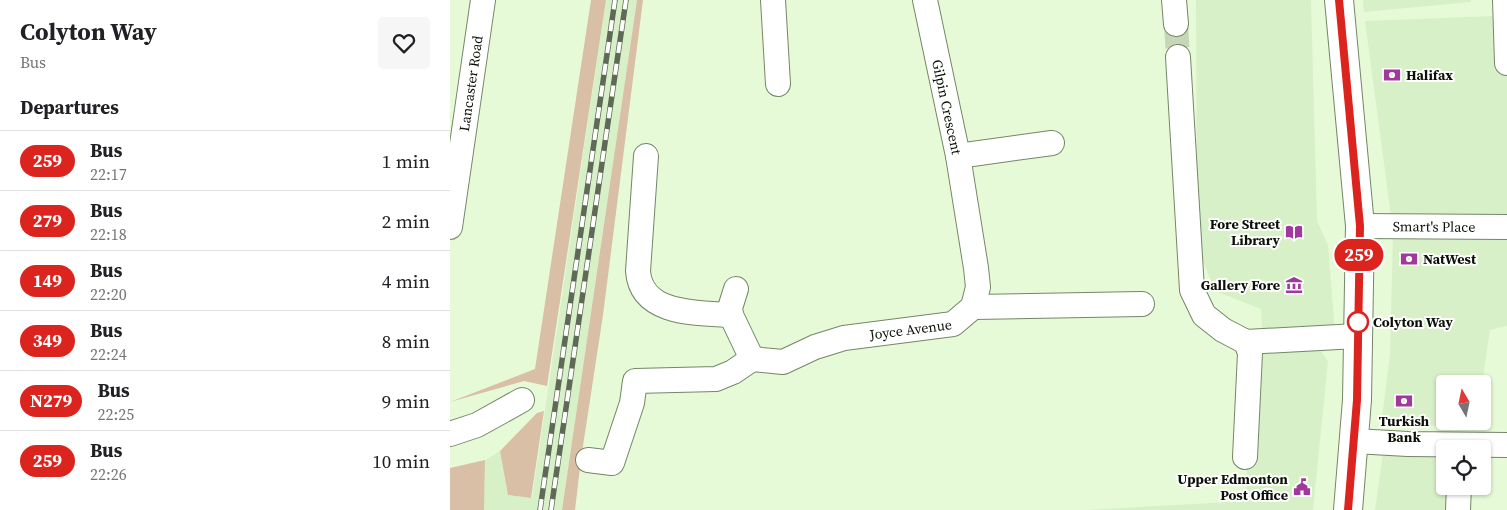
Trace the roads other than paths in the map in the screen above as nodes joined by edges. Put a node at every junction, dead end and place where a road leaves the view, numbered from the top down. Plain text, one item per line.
1 (483, 0) edge
2 (772, 0) edge
3 (925, 0) edge
4 (1174, 0) edge
5 (1339, 0) edge
6 (1505, 0) edge
7 (1176, 24) tunnel mouth
8 (1178, 57) tunnel mouth
9 (1507, 63) edge
10 (778, 84) dead end
11 (1052, 143) dead end
12 (646, 156) dead end
13 (958, 156) junction
14 (1360, 226) junction
15 (450, 227) edge
16 (1507, 227) edge
17 (736, 289) dead end
18 (1142, 304) dead end
19 (974, 307) junction
20 (731, 315) junction
21 (1357, 336) junction
22 (1246, 342) junction
23 (752, 359) junction
24 (522, 400) dead end
25 (450, 434) edge
26 (1354, 441) junction
27 (1507, 445) edge
28 (1245, 458) dead end
29 (588, 460) dead end
30 (1459, 495) edge
31 (1348, 510) edge
32 (1458, 510) edge

1 - 15 street, Lancaster Road
2 - 10 street
3 - 13 street, Gilpin Crescent
4 - 7 street
5 - 14 main road
6 - 9 street
8 - 22 street
11 - 13 street
12 - 20 street
13 - 19 street, Gilpin Crescent
14 - 16 street, Smart's Place
14 - 21 main road
17 - 20 street
18 - 19 street
19 - 23 street, Joyce Avenue
20 - 23 street
21 - 22 street
21 - 26 main road
22 - 28 street
23 - 29 street
24 - 25 street
26 - 27 street
26 - 31 main road
30 - 32 street

